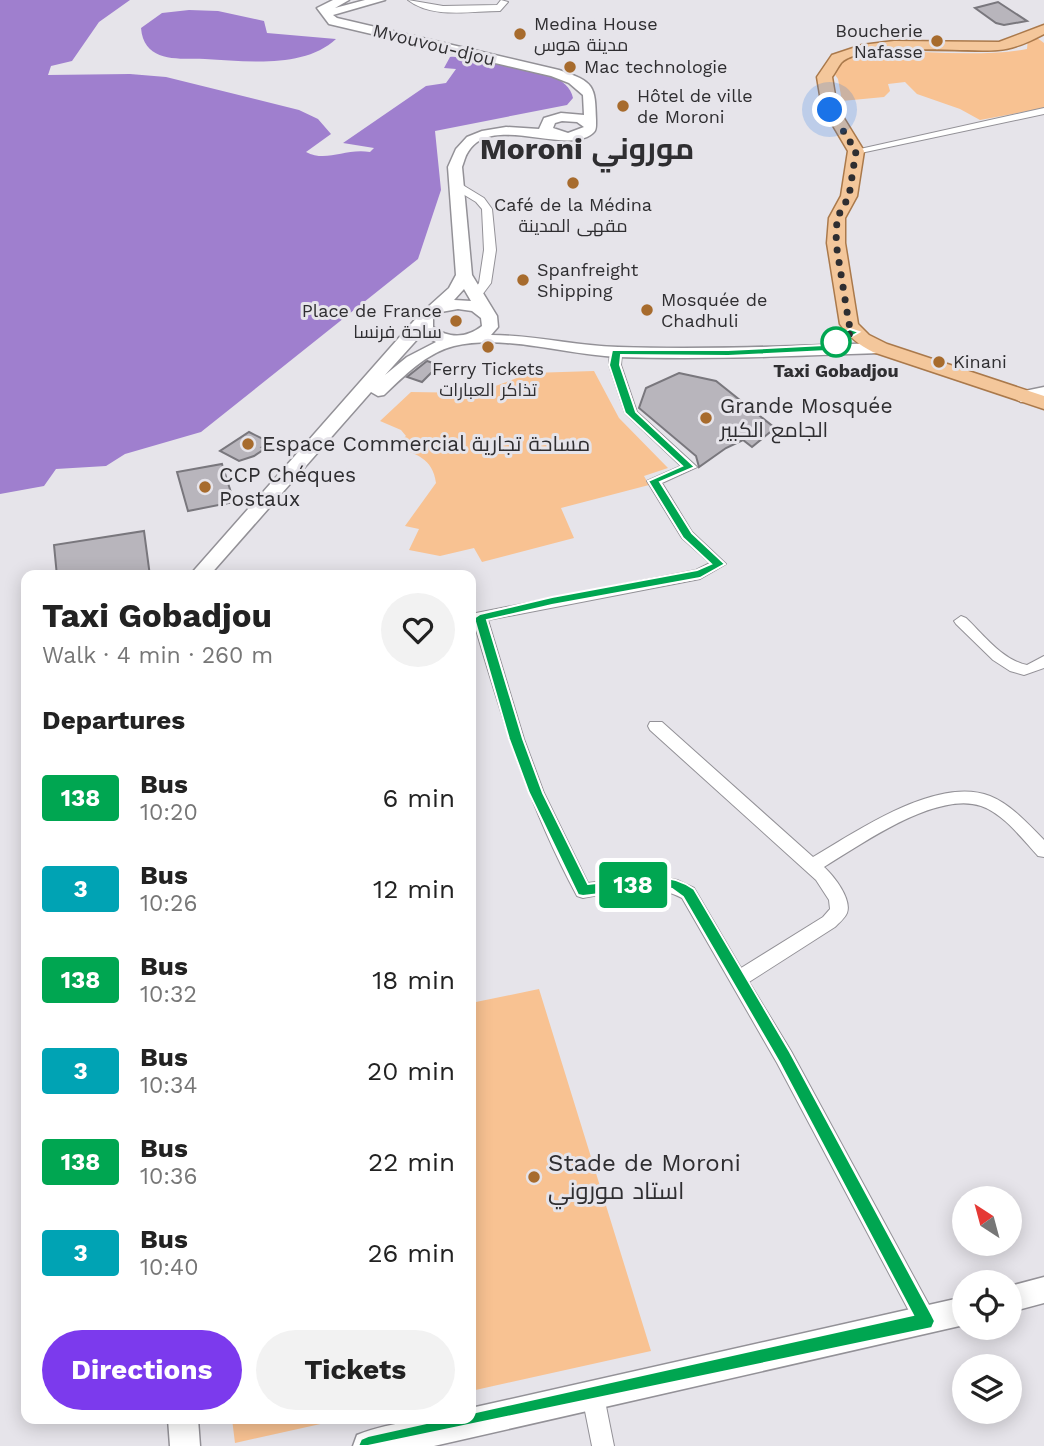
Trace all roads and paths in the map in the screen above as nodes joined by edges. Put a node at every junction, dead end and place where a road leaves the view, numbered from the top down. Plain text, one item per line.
1 (343, 0) edge
2 (379, 0) edge
3 (412, 0) edge
4 (504, 2) dead end
5 (326, 14) junction
6 (1044, 29) edge
7 (545, 72) junction
8 (1044, 111) edge
9 (557, 118) junction
10 (589, 122) junction
11 (553, 134) junction
12 (856, 151) junction
13 (455, 167) junction
14 (457, 186) junction
15 (464, 275) junction
16 (437, 308) junction
17 (483, 310) junction
18 (423, 323) junction
19 (853, 332) junction
20 (463, 340) junction
21 (523, 340) junction
22 (827, 348) junction
23 (880, 348) junction
24 (616, 352) junction
25 (1044, 392) edge
26 (1021, 397) junction
27 (1044, 403) edge
28 (341, 415) junction
29 (203, 570) edge
30 (476, 618) edge
31 (476, 621) edge
32 (961, 621) dead end
33 (1044, 661) edge
34 (656, 726) dead end
35 (1044, 851) edge
36 (811, 866) junction
37 (739, 979) junction
38 (1044, 1290) edge
39 (1022, 1296) edge
40 (952, 1314) edge
41 (926, 1321) junction
42 (593, 1396) junction
43 (476, 1422) edge
44 (183, 1424) edge
45 (467, 1424) edge
46 (185, 1446) edge
47 (368, 1446) edge
48 (603, 1446) edge

1 - 5 main road
2 - 5 main road, Mvouvou-djou
3 - 4 street
5 - 7 main road, Mvouvou-djou
6 - 12 main road
7 - 9 main road, Mvouvou-djou
7 - 10 main road, Mvouvou-djou
8 - 12 street
9 - 10 main road
9 - 11 main road
9 - 13 main road
10 - 11 main road
11 - 13 main road
12 - 19 main road
13 - 14 main road
14 - 15 main road
14 - 17 street
15 - 16 main road
15 - 17 main road
16 - 17 main road
16 - 18 main road
17 - 20 main road
17 - 21 main road
18 - 20 main road
18 - 28 main road
19 - 22 main road
19 - 23 main road
20 - 21 main road
20 - 28 main road
21 - 24 main road
22 - 23 main road
22 - 24 main road
23 - 26 main road
24 - 30 street
25 - 26 main road
26 - 27 main road
28 - 29 main road
31 - 37 street
32 - 33 street
34 - 36 street
35 - 36 street
36 - 37 street
37 - 41 street
38 - 39 main road
40 - 41 main road
41 - 42 main road
42 - 43 main road
42 - 48 street
44 - 46 main road
45 - 47 main road

